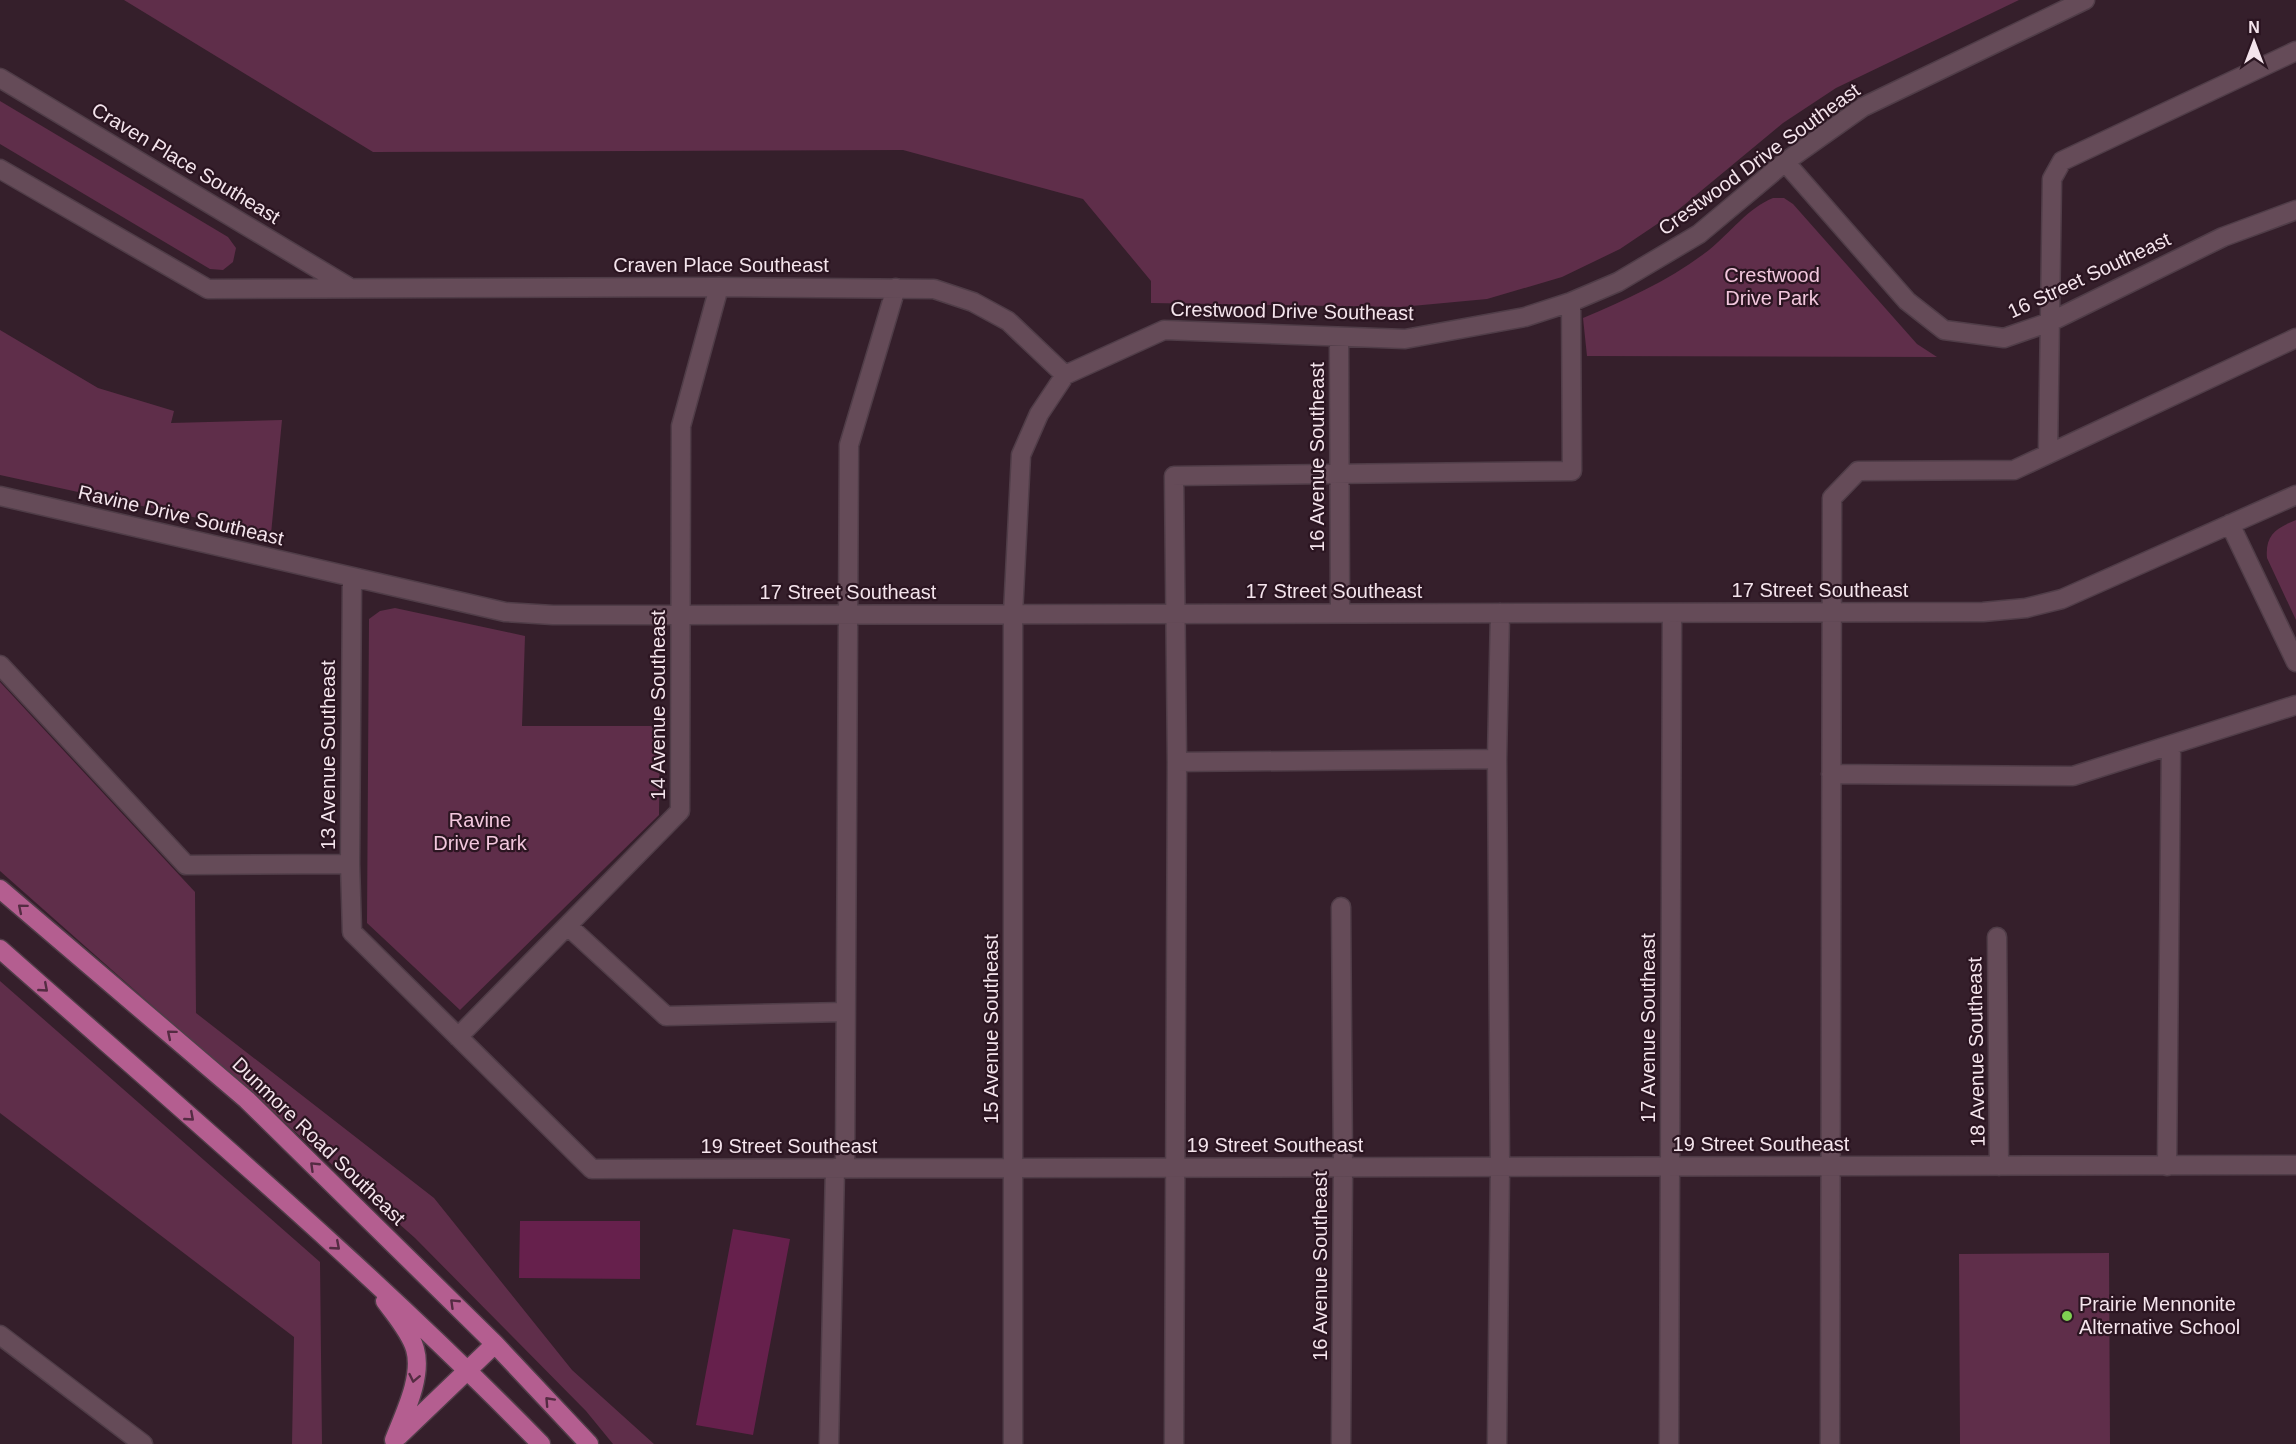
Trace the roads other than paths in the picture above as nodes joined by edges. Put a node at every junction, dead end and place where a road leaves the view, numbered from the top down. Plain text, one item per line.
1 (2085, 0) edge
2 (2296, 51) edge
3 (0, 78) edge
4 (1785, 162) junction
5 (0, 169) edge
6 (2296, 210) edge
7 (348, 287) junction
8 (719, 287) junction
9 (896, 288) junction
10 (1571, 302) junction
11 (2050, 322) junction
12 (1340, 337) junction
13 (2296, 338) edge
14 (1065, 375) junction
15 (2048, 453) junction
16 (1340, 475) junction
17 (2296, 495) edge
18 (0, 496) edge
19 (2230, 524) junction
20 (352, 578) junction
21 (1832, 612) junction
22 (1340, 613) junction
23 (1500, 613) junction
24 (1672, 613) junction
25 (848, 614) junction
26 (1012, 614) junction
27 (1176, 614) junction
28 (680, 615) junction
29 (2296, 662) edge
30 (0, 665) edge
31 (2296, 705) edge
32 (2171, 745) junction
33 (1497, 759) junction
34 (1177, 762) junction
35 (1832, 774) junction
36 (350, 864) junction
37 (0, 889) edge
38 (1341, 908) dead end
39 (568, 926) junction
40 (352, 932) joint
41 (1997, 937) dead end
42 (0, 949) edge
43 (845, 1012) junction
44 (458, 1037) junction
45 (2296, 1165) edge
46 (1831, 1166) junction
47 (2000, 1166) junction
48 (2167, 1166) junction
49 (1174, 1167) junction
50 (1343, 1167) junction
51 (1500, 1167) junction
52 (1670, 1167) junction
53 (840, 1168) junction
54 (1013, 1168) junction
55 (365, 1272) junction
56 (0, 1335) edge
57 (495, 1344) junction
58 (468, 1369) junction
59 (393, 1442) edge
60 (143, 1444) edge
61 (541, 1444) edge
62 (589, 1444) edge
63 (829, 1444) edge
64 (1013, 1444) edge
65 (1174, 1444) edge
66 (1341, 1444) edge
67 (1497, 1444) edge
68 (1669, 1444) edge
69 (1830, 1444) edge

1 - 4 street, Crestwood Drive Southeast
2 - 11 street
3 - 7 street, Craven Place Southeast
4 - 10 street, Crestwood Drive Southeast
4 - 11 street, 16 Street Southeast
5 - 7 street, Craven Place Southeast
6 - 11 street, 16 Street Southeast
7 - 8 street, Craven Place Southeast
8 - 9 street, Craven Place Southeast
8 - 28 street, 14 Avenue Southeast
9 - 14 street, Craven Place Southeast
9 - 25 street
10 - 12 street, Crestwood Drive Southeast
10 - 16 street
11 - 15 street
12 - 14 street, Crestwood Drive Southeast
12 - 16 street, 16 Avenue Southeast
13 - 15 street
14 - 26 street
15 - 21 street
16 - 22 street, 16 Avenue Southeast
16 - 27 street
17 - 19 street, 17 Street Southeast
18 - 20 street, Ravine Drive Southeast
19 - 21 street, 17 Street Southeast
19 - 29 street
20 - 28 street, 17 Street Southeast
20 - 36 street, 13 Avenue Southeast
21 - 24 street, 17 Street Southeast
21 - 35 street
22 - 23 street, 17 Street Southeast
22 - 27 street, 17 Street Southeast
23 - 24 street, 17 Street Southeast
23 - 33 street
24 - 52 street, 17 Avenue Southeast
25 - 26 street, 17 Street Southeast
25 - 28 street, 17 Street Southeast
25 - 43 street
26 - 27 street, 17 Street Southeast
26 - 54 street, 15 Avenue Southeast
27 - 34 street
28 - 39 street, 14 Avenue Southeast
30 - 36 street
31 - 32 street
32 - 35 street
32 - 48 street
33 - 34 street
33 - 51 street
34 - 49 street
35 - 46 street
36 - 40 street, 13 Avenue Southeast
57 -> 37 main road, Dunmore Road Southeast
38 - 50 street, 16 Avenue Southeast
39 - 43 street
39 - 44 street, 14 Avenue Southeast
40 - 44 street, 19 Street Southeast
41 - 47 street, 18 Avenue Southeast
42 -> 55 main road
43 - 53 street
44 - 53 street, 19 Street Southeast
45 - 48 street, 19 Street Southeast
46 - 47 street, 19 Street Southeast
46 - 52 street, 19 Street Southeast
46 - 69 street
47 - 48 street, 19 Street Southeast
49 - 50 street, 19 Street Southeast
49 - 54 street, 19 Street Southeast
49 - 65 street
50 - 51 street, 19 Street Southeast
50 - 66 street, 16 Avenue Southeast
51 - 52 street, 19 Street Southeast
51 - 67 street
52 - 68 street, 17 Avenue Southeast
53 - 54 street, 19 Street Southeast
53 - 63 street
54 - 64 street, 15 Avenue Southeast
55 - 58 main road
55 -> 59 main road
56 - 60 street
57 - 58 main road
62 -> 57 main road, Dunmore Road Southeast
58 - 59 main road
58 - 61 main road

